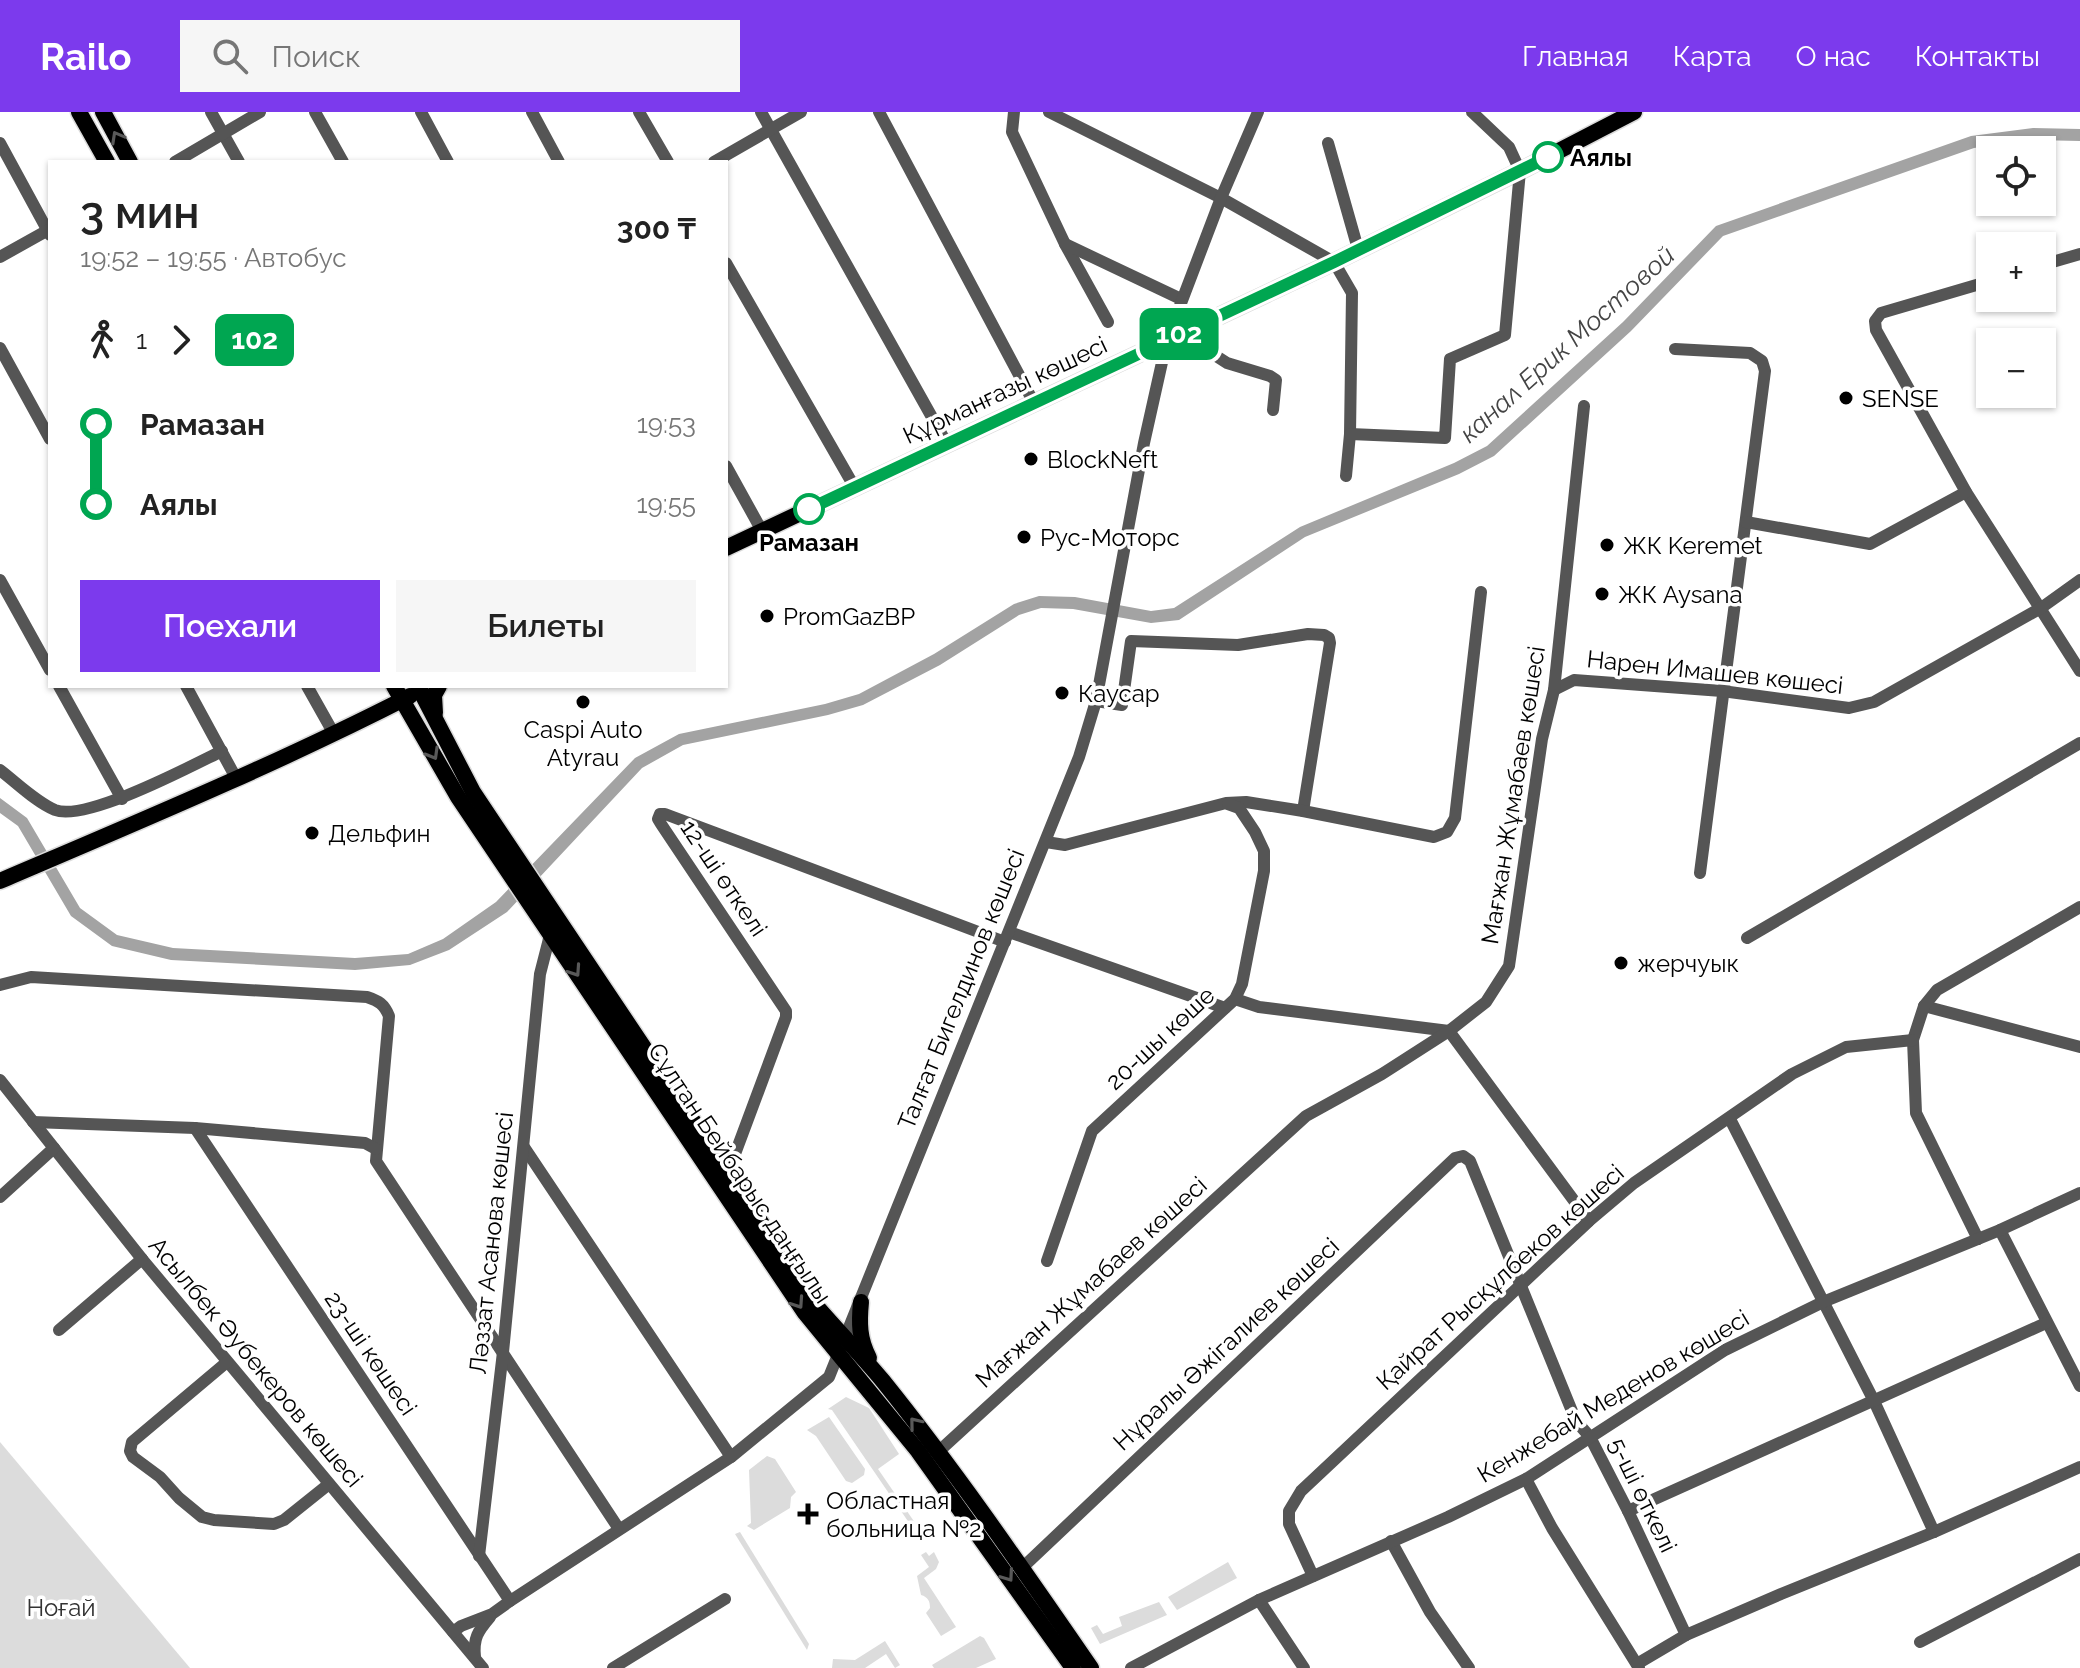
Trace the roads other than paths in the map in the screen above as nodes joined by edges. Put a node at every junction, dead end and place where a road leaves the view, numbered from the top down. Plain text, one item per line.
1 (79, 112) edge
2 (103, 112) edge
3 (211, 112) edge
4 (260, 112) edge
5 (315, 112) edge
6 (421, 112) edge
7 (532, 112) edge
8 (639, 112) edge
9 (761, 112) edge
10 (801, 112) edge
11 (879, 112) edge
12 (1014, 112) edge
13 (1049, 112) edge
14 (1258, 112) edge
15 (1472, 112) edge
16 (1629, 113) edge
17 (770, 130) junction
18 (224, 135) junction
19 (0, 143) edge
20 (1328, 143) dead end
21 (106, 160) edge
22 (129, 160) edge
23 (179, 160) edge
24 (238, 160) edge
25 (342, 160) edge
26 (447, 160) edge
27 (558, 160) edge
28 (667, 160) edge
29 (718, 160) edge
30 (1520, 171) junction
31 (1221, 198) junction
32 (48, 230) edge
33 (48, 233) edge
34 (1065, 244) junction
35 (1358, 249) junction
36 (2080, 254) edge
37 (0, 257) edge
38 (2056, 261) edge
39 (1334, 262) junction
40 (728, 266) edge
41 (1976, 285) edge
42 (1181, 299) junction
43 (1108, 322) dead end
44 (1192, 328) junction
45 (1167, 340) junction
46 (0, 348) edge
47 (1675, 349) dead end
48 (1034, 403) junction
49 (1584, 406) dead end
50 (1273, 410) dead end
51 (1350, 434) junction
52 (48, 435) edge
53 (947, 444) junction
54 (728, 470) edge
55 (1346, 476) dead end
56 (855, 488) junction
57 (1966, 492) junction
58 (1746, 522) junction
59 (762, 531) junction
60 (728, 547) edge
61 (0, 580) edge
62 (2080, 580) edge
63 (1481, 592) dead end
64 (2041, 608) junction
65 (48, 666) edge
66 (2080, 671) edge
67 (60, 688) edge
68 (187, 688) edge
69 (308, 688) edge
70 (416, 688) edge
71 (423, 688) edge
72 (438, 688) edge
73 (1554, 690) junction
74 (396, 691) edge
75 (1722, 691) junction
76 (1096, 701) junction
77 (381, 711) junction
78 (435, 719) junction
79 (416, 724) junction
80 (334, 734) junction
81 (2080, 743) edge
82 (222, 751) junction
83 (0, 770) edge
84 (236, 778) junction
85 (122, 799) junction
86 (1226, 803) junction
87 (1303, 811) junction
88 (1046, 842) junction
89 (1700, 873) dead end
90 (0, 881) edge
91 (2080, 907) edge
92 (550, 935) junction
93 (1007, 937) junction
94 (1747, 938) dead end
95 (0, 985) edge
96 (1235, 999) junction
97 (1924, 1006) junction
98 (1225, 1008) junction
99 (1449, 1031) junction
100 (1913, 1040) junction
101 (2080, 1047) edge
102 (0, 1080) edge
103 (1730, 1119) junction
104 (33, 1122) junction
105 (195, 1128) junction
106 (524, 1147) junction
107 (54, 1148) junction
108 (376, 1149) junction
109 (1463, 1156) joint
110 (724, 1169) junction
111 (2080, 1193) edge
112 (0, 1197) edge
113 (1589, 1221) junction
114 (2000, 1230) junction
115 (1978, 1239) junction
116 (142, 1259) junction
117 (1047, 1261) dead end
118 (1519, 1285) junction
119 (861, 1302) junction
120 (1823, 1302) junction
121 (2046, 1323) junction
122 (59, 1330) dead end
123 (842, 1348) junction
124 (503, 1352) junction
125 (227, 1362) junction
126 (882, 1381) junction
127 (2080, 1386) edge
128 (1874, 1401) junction
129 (1590, 1437) junction
130 (938, 1452) junction
131 (731, 1457) junction
132 (2080, 1467) edge
133 (1526, 1479) junction
134 (329, 1484) junction
135 (1628, 1511) junction
136 (619, 1529) junction
137 (1934, 1532) junction
138 (1391, 1541) junction
139 (479, 1556) junction
140 (2080, 1559) edge
141 (1022, 1568) junction
142 (1313, 1576) junction
143 (725, 1599) dead end
144 (1259, 1600) junction
145 (510, 1601) junction
146 (492, 1614) junction
147 (453, 1632) junction
148 (1686, 1635) junction
149 (1920, 1642) dead end
150 (479, 1664) edge
151 (1638, 1666) edge
152 (613, 1668) edge
153 (1073, 1668) edge
154 (1091, 1668) edge
155 (1131, 1668) edge
156 (1304, 1668) edge
157 (1469, 1668) edge

1 - 21 main road
22 -> 2 main road
3 - 18 street
4 - 18 street
5 - 25 street
6 - 26 street
7 - 27 street
8 - 28 street
9 - 17 street
10 - 17 street
11 - 48 street
12 - 34 street
13 - 31 street
14 - 31 street
15 - 30 street
16 - 30 main road, Құрманғазы көшесі
17 - 29 street
17 - 53 street
18 - 23 street
18 - 24 street
19 - 32 street
20 - 35 street
30 - 35 main road, Құрманғазы көшесі
30 - 51 street
31 - 39 street
31 - 42 street
33 - 37 street
34 - 42 street
34 - 43 street
35 - 39 main road, Құрманғазы көшесі
36 - 38 street
39 - 44 main road, Құрманғазы көшесі
39 - 51 street
40 - 56 street
41 - 57 street
42 - 45 street
44 - 45 main road, Құрманғазы көшесі
44 - 50 street
45 - 48 main road, Құрманғазы көшесі
45 - 76 street, Талғат Бигелдинов көшесі
46 - 52 street
47 - 58 street
48 - 53 main road, Құрманғазы көшесі
49 - 73 street, Мағжан Жұмабаев көшесі
51 - 55 street
53 - 56 main road, Құрманғазы көшесі
54 - 59 street
56 - 59 main road, Құрманғазы көшесі
57 - 58 street
57 - 64 street
58 - 75 street
59 - 60 main road, Құрманғазы көшесі
61 - 65 street
62 - 64 street, Нарен Имашев көшесi
63 - 87 street
64 - 66 street
64 - 75 street, Нарен Имашев көшесi
67 - 85 street
68 - 82 street
69 - 80 street
70 - 74 main road
71 - 78 main road, Сұлтан Бейбарыс даңғылы
72 - 78 main road
73 - 75 street, Нарен Имашев көшесi
73 - 99 street, Мағжан Жұмабаев көшесі
74 - 77 main road
74 - 79 main road, Сұлтан Бейбарыс даңғылы
75 - 89 street
76 - 87 street
76 - 88 street, Талғат Бигелдинов көшесі
77 - 79 main road
77 - 80 main road
78 - 110 main road, Сұлтан Бейбарыс даңғылы
79 -> 92 main road, Сұлтан Бейбарыс даңғылы
80 - 84 main road
81 - 94 street
82 - 84 street
82 - 85 street
83 - 85 street
84 - 90 main road
86 - 87 street
86 - 88 street
86 - 96 street, 20-шы көше
88 - 93 street, Талғат Бигелдинов көшесі
91 - 97 street
92 - 106 street, Ләззат Асанова көшесі
92 -> 123 main road, Сұлтан Бейбарыс даңғылы
93 - 98 street
93 - 110 street, 12-ші өткелі
93 - 119 street, Талғат Бигелдинов көшесі
95 - 108 street
96 - 98 street, 20-шы көше
96 - 99 street
97 - 100 street
97 - 101 street
98 - 117 street, 20-шы көше
99 - 113 street
99 - 130 street, Мағжан Жұмабаев көшесі
100 - 103 street, Қайрат Рысқұлбеков көшесі
100 - 115 street
102 - 104 street, Асылбек Әубекеров көшесі
103 - 113 street, Қайрат Рысқұлбеков көшесі
103 - 120 street
104 - 105 street
104 - 107 street, Асылбек Әубекеров көшесі
105 - 108 street
105 - 139 street, 23-ші көшесі
106 - 124 street, Ләззат Асанова көшесі
106 - 131 street
107 - 112 street
107 - 116 street, Асылбек Әубекеров көшесі
108 - 124 street
109 - 118 street, 5-ші өткелі
109 - 141 street, Нұралы Әжiгалиев көшесi
110 - 123 main road, Сұлтан Бейбарыс даңғылы
111 - 114 street, Кенжебай Меденов көшесі
113 - 118 street, Қайрат Рысқұлбеков көшесі
114 - 115 street, Кенжебай Меденов көшесі
114 - 121 street
115 - 120 street, Кенжебай Меденов көшесі
116 - 122 street
116 - 125 street, Асылбек Әубекеров көшесі
118 - 129 street, 5-ші өткелі
118 - 142 street, Қайрат Рысқұлбеков көшесі
119 - 123 street, Талғат Бигелдинов көшесі
119 - 126 main road
120 - 128 street
120 - 129 street, Кенжебай Меденов көшесі
121 - 127 street
121 - 128 street
123 - 126 main road, Сұлтан Бейбарыс даңғылы
123 - 131 street, Талғат Бигелдинов көшесі
123 -> 153 main road, Сұлтан Бейбарыс даңғылы
124 - 136 street
124 - 139 street, Ләззат Асанова көшесі
125 - 134 street, Асылбек Әубекеров көшесі
125 - 134 street
130 -> 126 main road, Сұлтан Бейбарыс даңғылы
128 - 135 street
128 - 137 street
129 - 133 street, Кенжебай Меденов көшесі
129 - 135 street, 5-ші өткелі
130 - 141 main road, Сұлтан Бейбарыс даңғылы
131 - 136 street, Талғат Бигелдинов көшесі
132 - 137 street
133 - 138 street, Кенжебай Меденов көшесі
133 - 151 street
134 - 147 street, Асылбек Әубекеров көшесі
135 - 148 street, 5-ші өткелі
136 - 145 street, Талғат Бигелдинов көшесі
137 - 148 street
138 - 142 street, Кенжебай Меденов көшесі
138 - 157 street
139 - 145 street, 23-ші көшесі
140 - 149 street
141 - 154 main road, Сұлтан Бейбарыс даңғылы
142 - 144 street, Кенжебай Меденов көшесі
143 - 152 street
144 - 155 street, Кенжебай Меденов көшесі
144 - 156 street
145 - 146 street, Талғат Бигелдинов көшесі
146 - 147 street
146 - 150 street
147 - 150 street, Асылбек Әубекеров көшесі
148 - 151 street

